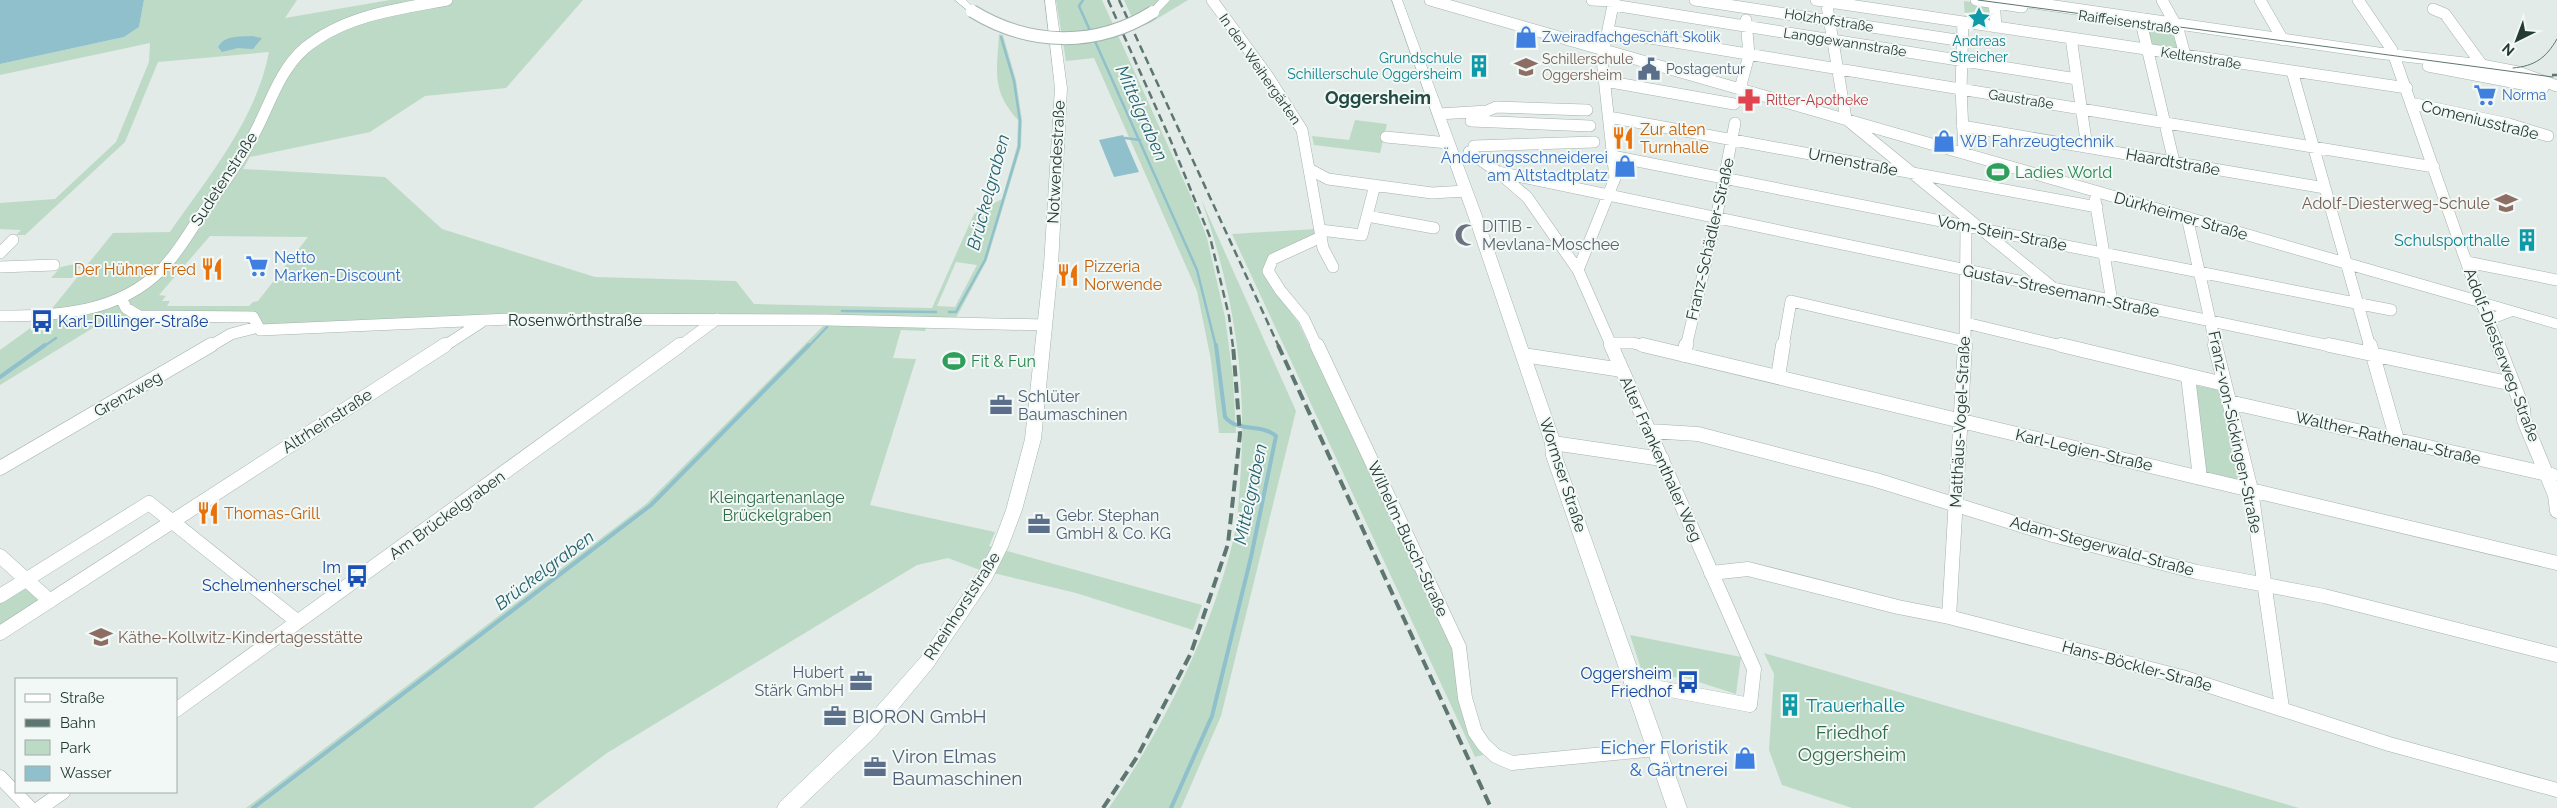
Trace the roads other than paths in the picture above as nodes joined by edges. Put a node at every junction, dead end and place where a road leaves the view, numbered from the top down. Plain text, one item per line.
1 (447, 0) edge
2 (960, 0) edge
3 (1050, 0) edge
4 (1165, 0) edge
5 (1212, 0) edge
6 (1430, 0) edge
7 (1592, 0) edge
8 (1695, 0) edge
9 (1822, 0) edge
10 (1976, 0) edge
11 (2014, 0) edge
12 (2081, 0) edge
13 (2162, 0) edge
14 (2260, 0) edge
15 (2358, 0) edge
16 (1399, 1) edge
17 (1994, 1) edge
18 (1614, 2) edge
19 (1745, 4) edge
20 (2433, 8) dead end
21 (2086, 13) junction
22 (1828, 20) junction
23 (2141, 20) junction
24 (1963, 22) junction
25 (2175, 25) junction
26 (1747, 26) junction
27 (1996, 27) junction
28 (1608, 31) junction
29 (2071, 38) junction
30 (1831, 40) junction
31 (2283, 40) junction
32 (1963, 41) junction
33 (1604, 50) junction
34 (2148, 50) junction
35 (1749, 55) junction
36 (2186, 55) junction
37 (2395, 56) junction
38 (1962, 60) junction
39 (2482, 65) junction
40 (1836, 68) junction
41 (2292, 71) junction
42 (2077, 79) junction
43 (1605, 82) junction
44 (2557, 86) edge
45 (2406, 88) junction
46 (1740, 89) junction
47 (1960, 90) junction
48 (2557, 90) edge
49 (2412, 103) junction
50 (1734, 104) dead end
51 (1494, 109) junction
52 (2081, 109) junction
53 (1587, 110) dead end
54 (1438, 114) junction
55 (1609, 117) junction
56 (1846, 119) junction
57 (1497, 122) junction
58 (1735, 123) dead end
59 (2165, 123) junction
60 (1590, 126) dead end
61 (1962, 126) junction
62 (1471, 133) junction
63 (2548, 136) dead end
64 (1386, 137) dead end
65 (1732, 140) junction
66 (1594, 142) dead end
67 (2087, 147) junction
68 (2314, 147) junction
69 (1450, 148) junction
70 (1964, 153) junction
71 (1612, 156) junction
72 (2174, 162) junction
73 (2434, 167) junction
74 (1311, 170) junction
75 (1498, 172) junction
76 (1912, 173) junction
77 (1725, 178) junction
78 (1375, 185) junction
79 (2325, 188) junction
80 (2094, 190) junction
81 (1466, 191) junction
82 (1610, 195) junction
83 (2097, 207) junction
84 (1367, 216) junction
85 (2187, 217) junction
86 (1716, 219) junction
87 (1966, 226) junction
88 (1434, 228) dead end
89 (1981, 229) junction
90 (1320, 233) junction
91 (14, 240) dead end
92 (0, 253) edge
93 (2105, 254) junction
94 (2467, 262) junction
95 (2347, 263) junction
96 (54, 264) dead end
97 (0, 267) edge
98 (1333, 267) dead end
99 (1578, 270) junction
100 (1966, 270) junction
101 (2199, 272) junction
102 (2557, 280) edge
103 (2054, 289) junction
104 (120, 298) junction
105 (2112, 302) junction
106 (2482, 302) junction
107 (2358, 304) junction
108 (2391, 310) dead end
109 (2512, 310) junction
110 (0, 316) edge
111 (717, 320) junction
112 (2489, 320) junction
113 (482, 321) junction
114 (2212, 322) junction
115 (1966, 323) junction
116 (2557, 324) edge
117 (1045, 325) junction
118 (258, 327) junction
119 (1965, 341) junction
120 (1610, 343) junction
121 (1523, 355) junction
122 (1684, 355) junction
123 (2373, 355) junction
124 (1622, 370) junction
125 (2188, 376) junction
126 (1778, 377) junction
127 (2224, 384) junction
128 (2514, 384) junction
129 (2229, 402) junction
130 (1960, 421) junction
131 (1649, 431) junction
132 (2397, 440) junction
133 (1552, 443) junction
134 (1662, 459) junction
135 (0, 468) edge
136 (2552, 475) edge
137 (2200, 478) junction
138 (2251, 490) junction
139 (1956, 503) junction
140 (2557, 511) edge
141 (171, 522) junction
142 (0, 556) edge
143 (2557, 563) edge
144 (1711, 573) junction
145 (26, 580) junction
146 (2265, 584) junction
147 (0, 596) edge
148 (50, 601) junction
149 (1949, 617) junction
150 (298, 622) junction
151 (0, 633) edge
152 (2557, 656) edge
153 (1633, 684) junction
154 (2282, 708) junction
155 (178, 709) edge
156 (1656, 749) junction
157 (0, 777) edge
158 (2557, 790) edge
159 (15, 792) edge
160 (15, 793) edge
161 (62, 793) edge
162 (30, 808) edge
163 (40, 808) edge
164 (788, 808) edge
165 (1677, 808) edge

1 - 104 street, Sudetenstraße
2 - 4 street, bridge
3 - 117 street, Notwendestraße
5 - 74 street, In den Weihergärten
6 - 33 street, Dürkheimer Straße
7 - 18 street, Langgewannstraße
8 - 19 street, Holzhofstraße
9 - 22 street
9 - 24 street, Keltenstraße
10 - 17 street, Raiffeisenstraße
11 - 21 street, Raiffeisenstraße
12 - 21 street
13 - 25 street
14 - 31 street
15 - 37 street, Adolf-Diesterweg-Straße
16 - 54 street, Wormser Straße
17 - 21 street, Raiffeisenstraße
17 - 27 street
18 - 26 street, Langgewannstraße
18 - 28 street
19 - 22 street, Holzhofstraße
19 - 26 street
20 - 39 street
21 - 23 street, Raiffeisenstraße
22 - 30 street
22 - 32 street, Holzhofstraße
23 - 25 street, Raiffeisenstraße
23 - 34 street
24 - 27 street, Keltenstraße
24 - 32 street
25 - 31 street, Raiffeisenstraße
25 - 31 street, Raiffeisenstraße
25 - 36 street
26 - 30 street, Langgewannstraße
26 - 35 street
27 - 29 street, Keltenstraße
28 - 33 street
28 - 35 street, Gaustraße
29 - 34 street, Keltenstraße
29 - 42 street
30 - 38 street, Langgewannstraße
30 - 40 street
31 - 37 street, Raiffeisenstraße
32 - 38 street
33 - 43 street
33 - 46 street, Dürkheimer Straße
34 - 36 street, Keltenstraße
34 - 59 street
35 - 40 street, Gaustraße
35 - 46 street
36 - 41 street, Keltenstraße
37 - 39 street, Raiffeisenstraße
37 - 45 street, Adolf-Diesterweg-Straße
37 - 48 street
38 - 42 street, Langgewannstraße
38 - 47 street
39 - 44 street, Raiffeisenstraße
40 - 47 street, Gaustraße
40 - 56 street
41 - 45 street, Keltenstraße
41 - 68 street
42 - 52 street
43 - 50 street
43 - 55 street
45 - 49 street, Adolf-Diesterweg-Straße
46 - 56 street, Dürkheimer Straße
47 - 52 street, Gaustraße
47 - 61 street
49 - 63 street, Comeniusstraße
49 - 73 street, Adolf-Diesterweg-Straße
51 - 53 street
51 - 57 street
51 - 62 street
52 - 59 street, Gaustraße
52 - 67 street
54 - 62 street
54 - 69 street, Wormser Straße
55 - 65 street, Urnenstraße
55 - 71 street
56 - 70 street, Dürkheimer Straße
56 - 76 street
57 - 60 street
57 - 62 street
58 - 65 street, Franz-Schädler-Straße
59 - 68 street, Gaustraße
59 - 72 street
61 - 67 street, Haardtstraße
61 - 70 street
62 - 66 street
62 - 69 street
62 - 75 street, Alter Frankenthaler Weg
64 - 69 street
65 - 76 street, Urnenstraße
65 - 77 street, Franz-Schädler-Straße
67 - 72 street, Haardtstraße
68 - 73 street, Gaustraße
68 - 79 street
69 - 81 street, Wormser Straße
70 - 80 street, Dürkheimer Straße
71 - 77 street, Vom-Stein-Straße
71 - 82 street
72 - 79 street, Haardtstraße
73 - 94 street, Adolf-Diesterweg-Straße
74 - 78 street
74 - 90 street, In den Weihergärten
75 - 82 street, Gustav-Stresemann-Straße
75 - 99 street, Alter Frankenthaler Weg
76 - 83 street, Urnenstraße
76 - 89 street
77 - 86 street, Franz-Schädler-Straße
77 - 87 street, Vom-Stein-Straße
78 - 81 street
78 - 84 street
79 - 95 street
80 - 83 street
80 - 85 street, Dürkheimer Straße
81 - 121 street, Wormser Straße
82 - 86 street, Gustav-Stresemann-Straße
82 - 99 street
83 - 93 street
84 - 88 street
84 - 90 street
85 - 95 street, Dürkheimer Straße
85 - 101 street, Franz-von-Sickingen-Straße
86 - 100 street, Gustav-Stresemann-Straße
86 - 122 street, Franz-Schädler-Straße
87 - 89 street, Vom-Stein-Straße
87 - 100 street, Matthäus-Vogel-Straße
89 - 93 street, Vom-Stein-Straße
89 - 103 street
90 - 98 street
90 - 156 street, Wilhelm-Busch-Straße
91 - 92 street
93 - 101 street, Vom-Stein-Straße
93 - 105 street
94 - 102 street
94 - 106 street, Adolf-Diesterweg-Straße
95 - 106 street, Dürkheimer Straße
95 - 107 street
96 - 97 street
99 - 120 street, Alter Frankenthaler Weg
100 - 103 street, Gustav-Stresemann-Straße
100 - 115 street, Matthäus-Vogel-Straße
101 - 107 street, Vom-Stein-Straße
101 - 114 street, Franz-von-Sickingen-Straße
103 - 105 street, Gustav-Stresemann-Straße
104 - 110 street, Sudetenstraße
104 - 118 street, Rosenwörthstraße
105 - 114 street, Gustav-Stresemann-Straße
106 - 109 street, Dürkheimer Straße
106 - 112 street, Adolf-Diesterweg-Straße
107 - 108 street, Vom-Stein-Straße
107 - 123 street
109 - 112 street
109 - 116 street, Dürkheimer Straße
111 - 113 street, Rosenwörthstraße
111 - 117 street, Rosenwörthstraße
111 - 150 street, Am Brückelgraben
112 - 128 street, Adolf-Diesterweg-Straße
113 - 118 street, Rosenwörthstraße
113 - 141 street, Altrheinstraße
114 - 123 street, Gustav-Stresemann-Straße
114 - 127 street, Franz-von-Sickingen-Straße
115 - 119 street, Matthäus-Vogel-Straße
115 - 125 street
117 - 164 street, Rheinhorststraße
118 - 135 street, Grenzweg
119 - 126 street
119 - 130 street, Matthäus-Vogel-Straße
120 - 122 street, Karl-Legien-Straße
120 - 124 street, Alter Frankenthaler Weg
121 - 124 street
121 - 133 street, Wormser Straße
122 - 126 street, Karl-Legien-Straße
123 - 128 street, Gustav-Stresemann-Straße
123 - 132 street
124 - 131 street, Alter Frankenthaler Weg
125 - 127 street
125 - 137 street
126 - 130 street, Karl-Legien-Straße
127 - 129 street, Franz-von-Sickingen-Straße
128 - 136 street, Adolf-Diesterweg-Straße
129 - 132 street, Walther-Rathenau-Straße
129 - 138 street, Franz-von-Sickingen-Straße
130 - 137 street, Karl-Legien-Straße
130 - 139 street, Matthäus-Vogel-Straße
131 - 134 street, Alter Frankenthaler Weg
131 - 139 street, Adam-Stegerwald-Straße
132 - 136 street, Walther-Rathenau-Straße
133 - 134 street
133 - 153 street, Wormser Straße
134 - 144 street, Alter Frankenthaler Weg
136 - 140 street, Adolf-Diesterweg-Straße
137 - 138 street, Karl-Legien-Straße
138 - 143 street, Karl-Legien-Straße
138 - 146 street, Franz-von-Sickingen-Straße
139 - 146 street, Adam-Stegerwald-Straße
139 - 149 street, Matthäus-Vogel-Straße
141 - 145 street
141 - 148 street, Altrheinstraße
141 - 150 street
142 - 145 street
144 - 149 street, Hans-Böckler-Straße
144 - 153 street, Alter Frankenthaler Weg
145 - 147 street
145 - 148 street
146 - 152 street, Adam-Stegerwald-Straße
146 - 154 street, Franz-von-Sickingen-Straße
148 - 151 street, Altrheinstraße
149 - 154 street, Hans-Böckler-Straße
150 - 155 street, Am Brückelgraben
153 - 156 street, Wormser Straße
154 - 158 street, Hans-Böckler-Straße
156 - 165 street, Wormser Straße
157 - 159 street
160 - 162 street
161 - 163 street

